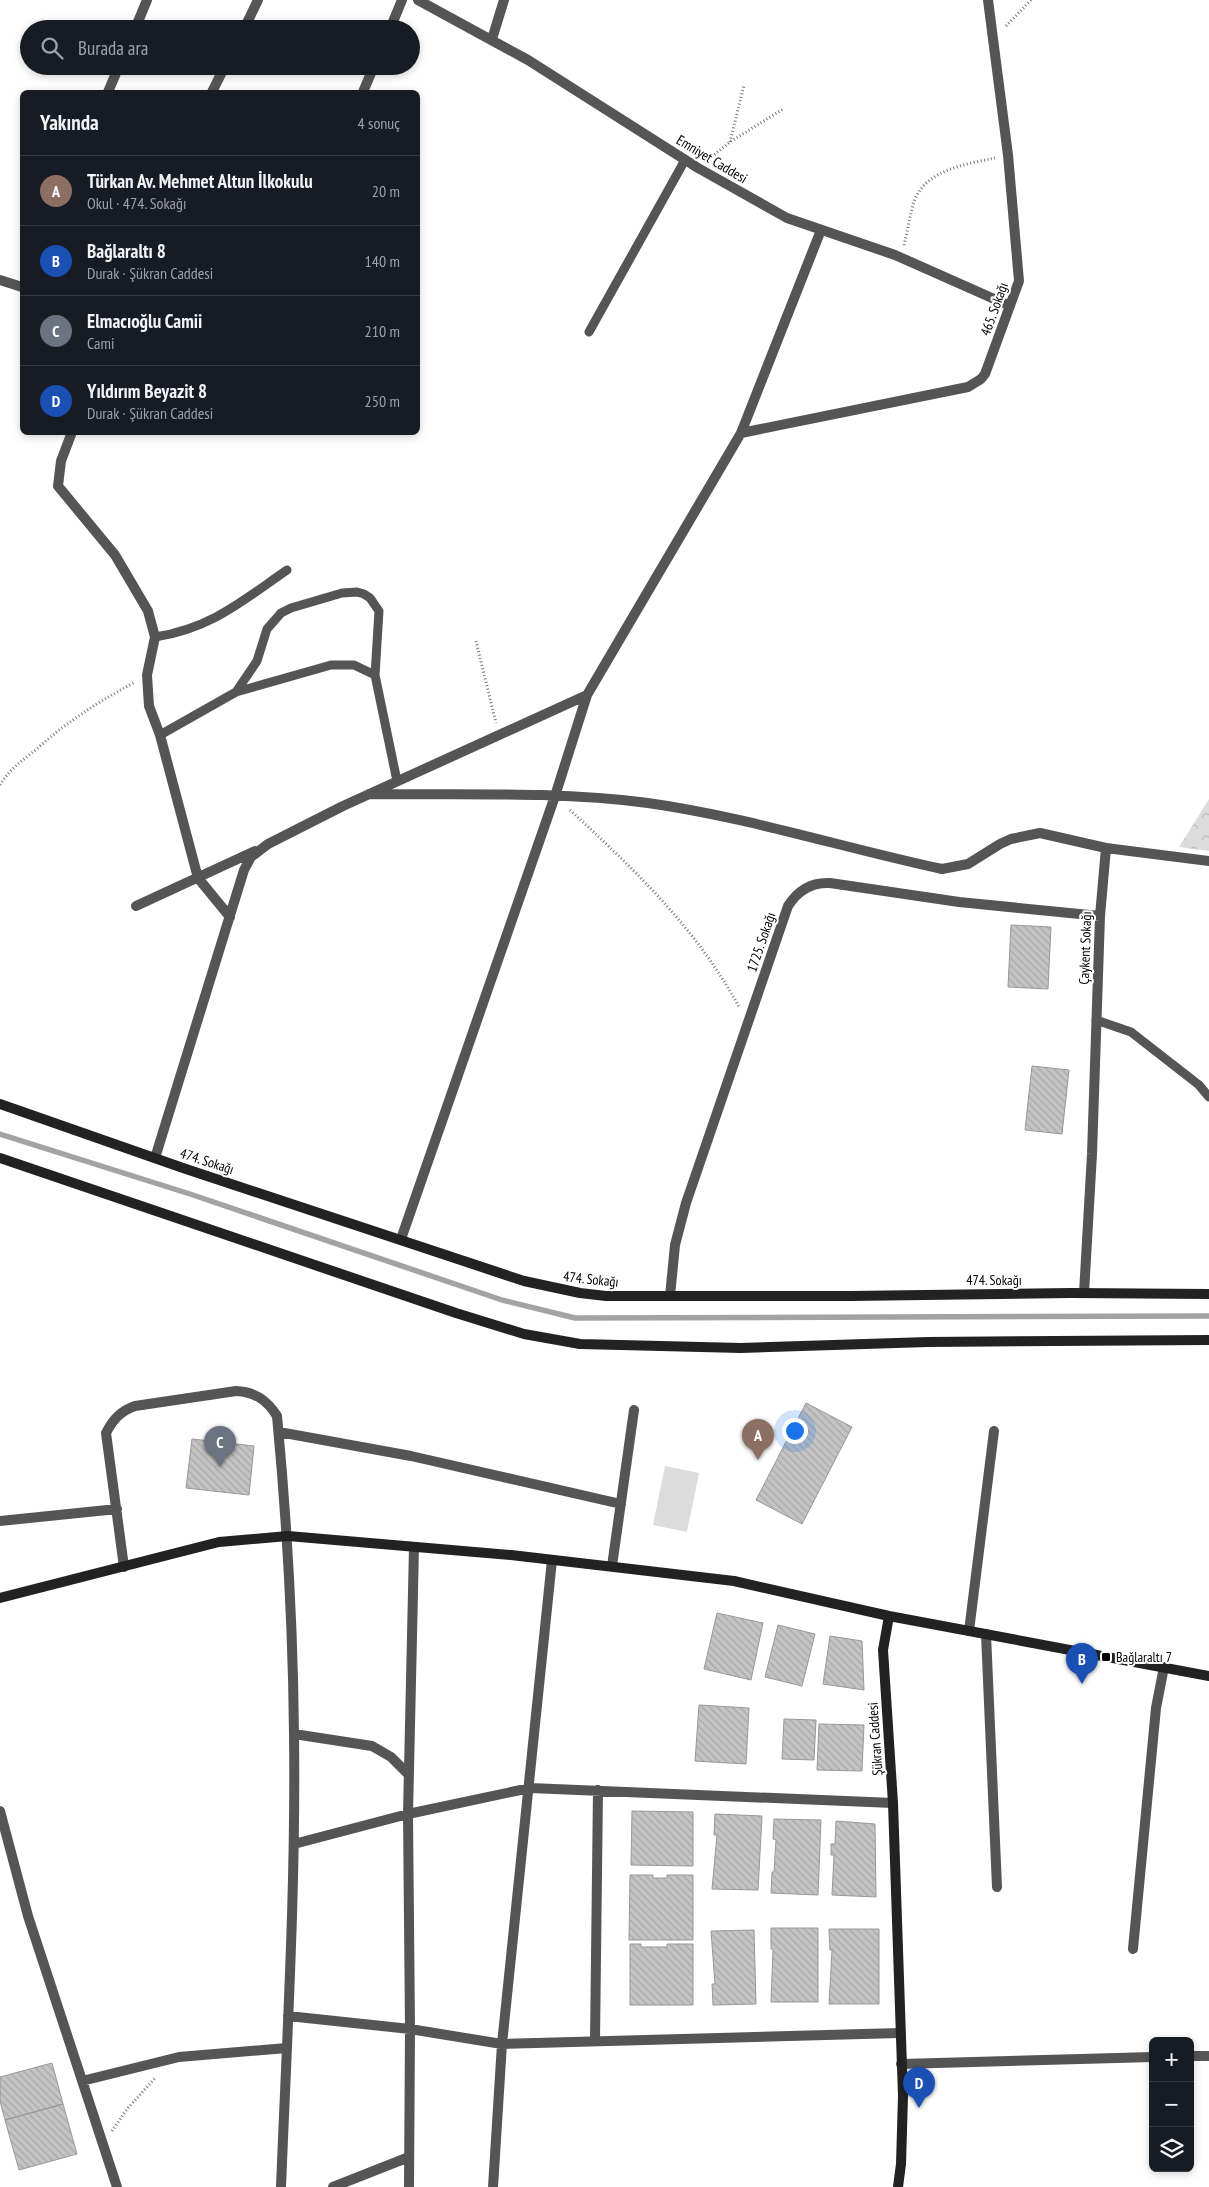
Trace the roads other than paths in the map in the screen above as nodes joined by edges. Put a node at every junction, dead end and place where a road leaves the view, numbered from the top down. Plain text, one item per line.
1 (147, 0) edge
2 (258, 0) edge
3 (402, 0) edge
4 (418, 0) edge
5 (504, 0) edge
6 (988, 0) edge
7 (139, 20) edge
8 (248, 20) edge
9 (394, 20) edge
10 (492, 39) junction
11 (115, 75) edge
12 (220, 75) edge
13 (370, 75) edge
14 (109, 90) edge
15 (213, 90) edge
16 (364, 90) edge
17 (685, 160) junction
18 (821, 230) junction
19 (0, 280) edge
20 (20, 286) edge
21 (1010, 306) junction
22 (590, 332) dead end
23 (741, 433) junction
24 (71, 435) edge
25 (287, 570) dead end
26 (156, 637) junction
27 (376, 675) junction
28 (236, 692) junction
29 (588, 695) junction
30 (160, 735) junction
31 (397, 781) junction
32 (369, 794) junction
33 (555, 796) junction
34 (1106, 848) junction
35 (258, 849) junction
36 (1209, 861) edge
37 (198, 878) junction
38 (136, 906) dead end
39 (1100, 916) junction
40 (230, 917) junction
41 (1096, 1020) junction
42 (1209, 1097) edge
43 (0, 1104) edge
44 (0, 1158) edge
45 (155, 1158) junction
46 (401, 1239) junction
47 (1084, 1293) junction
48 (1209, 1294) edge
49 (670, 1296) junction
50 (1209, 1340) edge
51 (634, 1410) dead end
52 (279, 1432) junction
53 (994, 1432) dead end
54 (621, 1504) junction
55 (116, 1509) junction
56 (0, 1521) edge
57 (288, 1536) junction
58 (414, 1547) junction
59 (552, 1560) junction
60 (612, 1566) junction
61 (124, 1567) junction
62 (0, 1598) edge
63 (889, 1616) junction
64 (969, 1631) junction
65 (986, 1634) junction
66 (1164, 1668) junction
67 (1209, 1676) edge
68 (294, 1734) junction
69 (409, 1775) junction
70 (530, 1788) junction
71 (598, 1790) junction
72 (892, 1803) junction
73 (0, 1811) edge
74 (408, 1814) junction
75 (294, 1844) junction
76 (997, 1887) dead end
77 (1133, 1949) dead end
78 (288, 2016) junction
79 (410, 2029) junction
80 (900, 2033) junction
81 (595, 2041) junction
82 (502, 2044) junction
83 (287, 2048) junction
84 (1194, 2056) edge
85 (1209, 2056) edge
86 (1149, 2057) edge
87 (901, 2064) junction
88 (82, 2081) junction
89 (409, 2157) junction
90 (117, 2187) edge
91 (281, 2187) edge
92 (333, 2187) edge
93 (409, 2187) edge
94 (493, 2187) edge
95 (898, 2187) edge

1 - 7 street
2 - 8 street
3 - 9 street
4 - 10 street, Emniyet Caddesi
5 - 10 street
6 - 21 street, 465. Sokağı
10 - 17 street, Emniyet Caddesi
11 - 14 street
12 - 15 street
13 - 16 street
17 - 18 street, Emniyet Caddesi
17 - 22 lane
18 - 21 street, Emniyet Caddesi
18 - 23 street
19 - 20 street
21 - 23 street, 465. Sokağı
23 - 29 street
24 - 26 street
25 - 26 lane
26 - 30 street
27 - 28 lane
27 - 28 lane
27 - 31 lane
28 - 30 lane
29 - 31 street
29 - 33 street
30 - 37 street
31 - 32 street
32 - 33 street
32 - 35 street
33 - 34 street
33 - 46 street
34 - 36 street
34 - 39 street, Çaykent Sokağı
35 - 37 street
35 - 40 street
37 - 38 street
37 - 40 street
39 - 41 street, Çaykent Sokağı
39 - 49 street, 1725. Sokağı
40 - 45 street
41 - 42 lane
41 - 47 street, Çaykent Sokağı
43 - 45 street, 474. Sokağı
44 - 50 street
45 - 46 street, 474. Sokağı
46 - 49 street, 474. Sokağı
47 - 48 street, 474. Sokağı
47 - 49 street, 474. Sokağı
51 - 54 street
52 - 54 street
52 - 55 street
52 - 57 street
53 - 64 street
54 - 60 street
55 - 56 street
55 - 61 street
57 - 58 street
57 - 61 street
57 - 68 street
58 - 59 street
58 - 69 street
59 - 60 street
59 - 70 street
60 - 63 street
61 - 62 street
63 - 64 street
63 - 72 street, Şükran Caddesi
64 - 65 street
65 - 66 street
65 - 76 street
66 - 67 street
66 - 77 street
68 - 69 street
68 - 75 street
69 - 74 street
70 - 71 street
70 - 74 street
70 - 82 street
71 - 72 street
71 - 81 street
72 - 80 street, Şükran Caddesi
73 - 88 street
74 - 75 street
74 - 79 street
75 - 78 street
78 - 79 street
78 - 83 street
79 - 82 street
79 - 89 street
80 - 81 street
80 - 87 street, Şükran Caddesi
81 - 82 street
82 - 94 street
83 - 88 street
83 - 91 street
84 - 85 street
86 - 87 street
87 - 95 street, Şükran Caddesi
88 - 90 street
89 - 92 street
89 - 93 street

